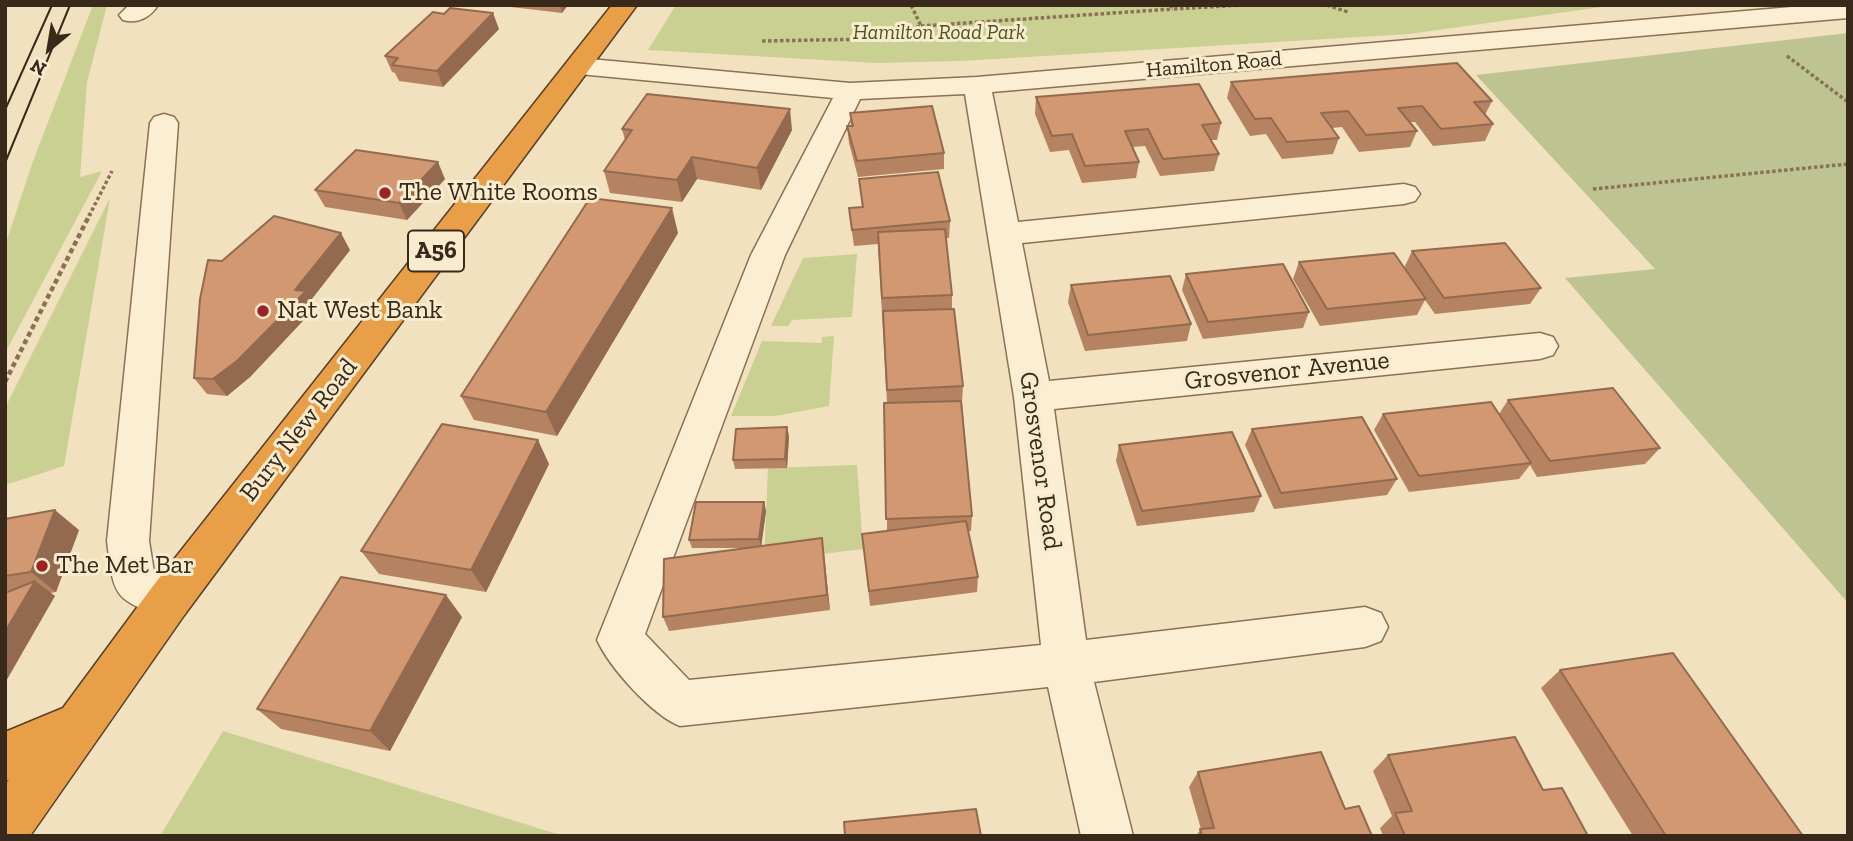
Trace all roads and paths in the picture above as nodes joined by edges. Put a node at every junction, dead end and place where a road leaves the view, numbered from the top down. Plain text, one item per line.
1 (625, 5) edge
2 (911, 5) edge
3 (1242, 5) edge
4 (1171, 7) edge
5 (1848, 10) edge
6 (921, 26) junction
7 (756, 41) dead end
8 (1779, 50) dead end
9 (579, 66) junction
10 (977, 85) junction
11 (850, 91) junction
12 (1848, 102) edge
13 (163, 141) joint
14 (1848, 164) edge
15 (1593, 189) dead end
16 (1404, 194) dead end
17 (1004, 234) junction
18 (1540, 346) dead end
19 (5, 382) edge
20 (1033, 397) junction
21 (169, 600) junction
22 (1365, 628) dead end
23 (1066, 664) junction
24 (80, 724) junction
25 (5, 757) edge
26 (5, 827) edge
27 (1107, 836) edge

1 - 9 highway, Bury New Road / A56
2 - 6 path
3 - 4 path
4 - 6 path
5 - 10 street, Hamilton Road
6 - 7 path
8 - 12 path
9 - 11 street, Hamilton Road
9 - 21 highway, Bury New Road / A56
10 - 11 street, Hamilton Road
10 - 17 street, Grosvenor Road
11 - 23 street
13 - 19 path
13 - 21 street
14 - 15 path
16 - 17 street
17 - 20 street, Grosvenor Road
18 - 20 street, Grosvenor Avenue
20 - 23 street, Grosvenor Road
21 - 24 highway, Bury New Road / A56
22 - 23 street
23 - 27 street, Grosvenor Road
24 - 25 highway
24 - 26 highway, Bury New Road / A56

